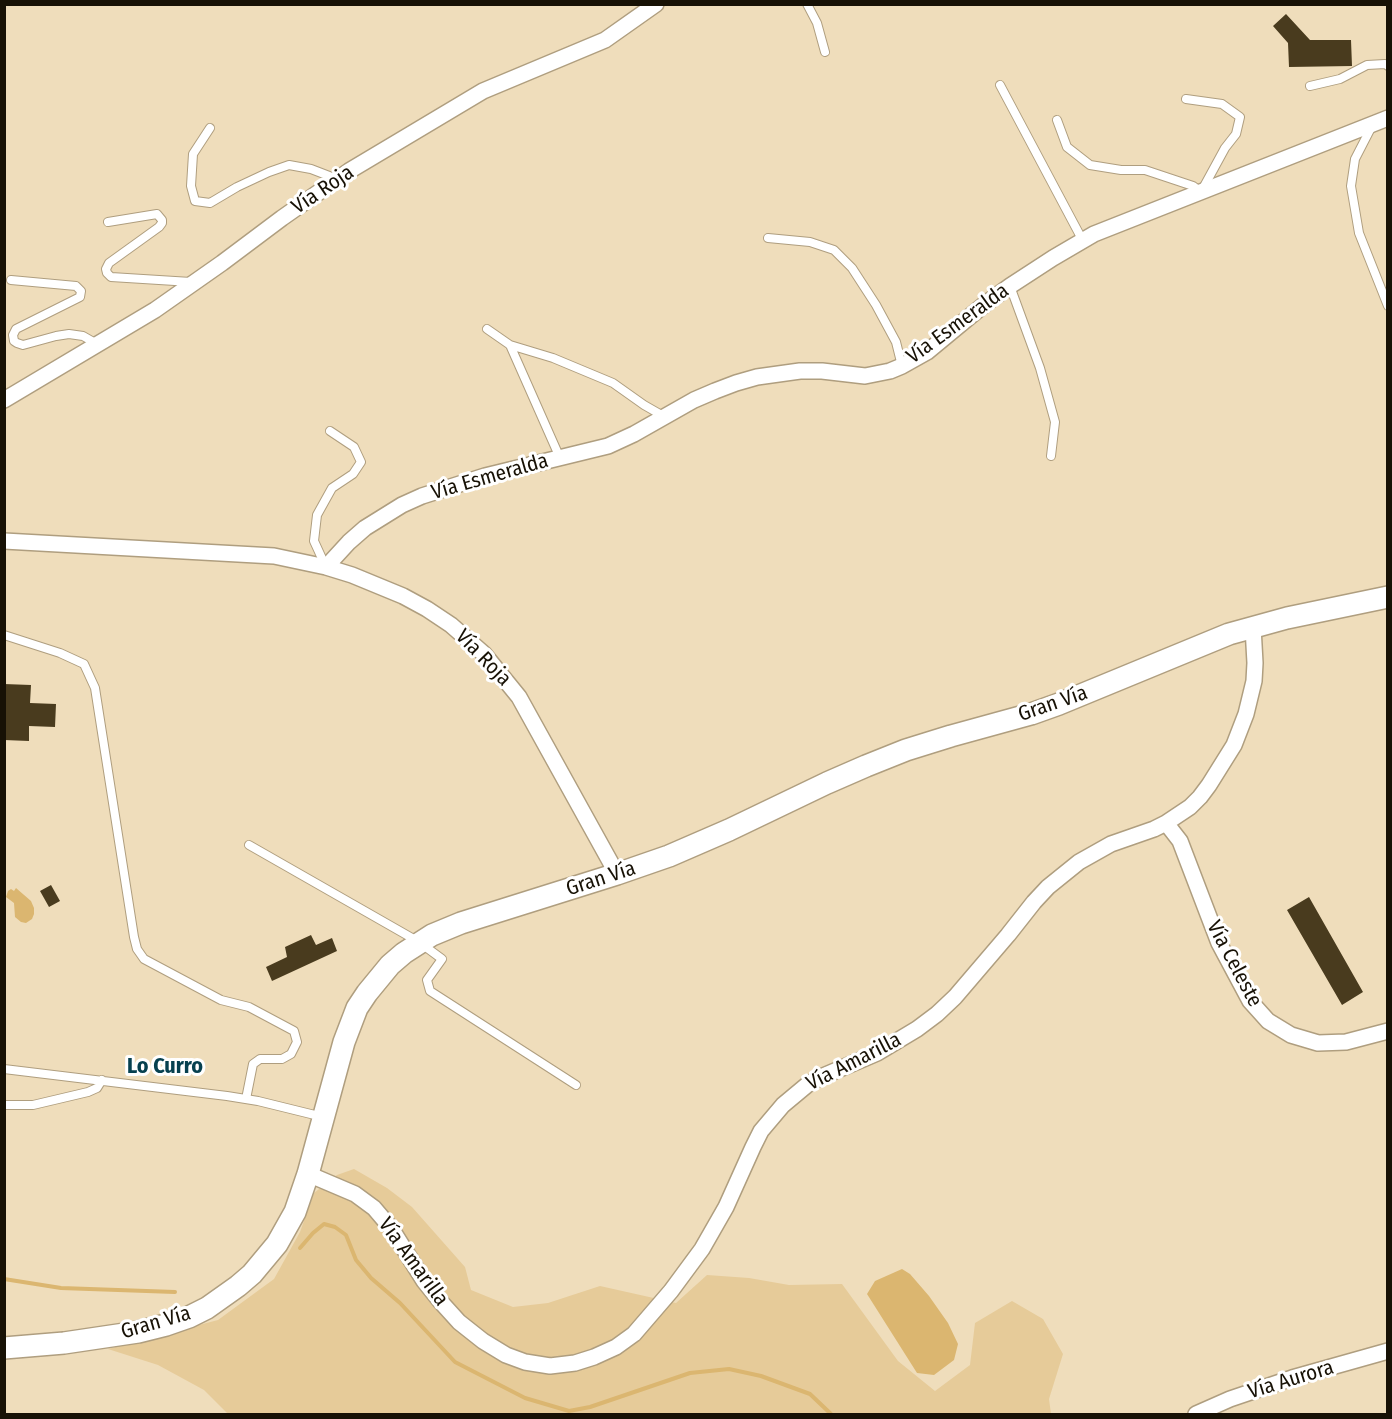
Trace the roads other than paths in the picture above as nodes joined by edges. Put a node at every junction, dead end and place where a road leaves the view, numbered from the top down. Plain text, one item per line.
1 (656, 4) edge
2 (807, 4) edge
3 (825, 52) dead end
4 (1388, 66) edge
5 (1000, 85) dead end
6 (1310, 86) dead end
7 (1186, 99) dead end
8 (1057, 120) dead end
9 (1380, 121) edge
10 (210, 128) dead end
11 (339, 179) junction
12 (1201, 192) junction
13 (108, 222) dead end
14 (768, 238) dead end
15 (1083, 241) junction
16 (11, 280) dead end
17 (195, 282) junction
18 (1010, 286) junction
19 (1388, 306) edge
20 (487, 329) dead end
21 (98, 344) junction
22 (510, 345) junction
23 (902, 366) junction
24 (4, 400) edge
25 (664, 417) junction
26 (330, 431) dead end
27 (1051, 456) dead end
28 (560, 458) junction
29 (4, 541) edge
30 (326, 567) junction
31 (1388, 597) edge
32 (1252, 627) junction
33 (4, 635) edge
34 (1166, 823) junction
35 (249, 845) dead end
36 (617, 874) junction
37 (419, 942) junction
38 (1388, 1031) edge
39 (4, 1069) edge
40 (102, 1080) junction
41 (576, 1085) dead end
42 (246, 1099) junction
43 (4, 1105) edge
44 (323, 1117) junction
45 (308, 1174) junction
46 (4, 1348) edge
47 (1388, 1351) edge
48 (1196, 1414) edge

1 - 11 street, Vía Roja
2 - 3 lane
4 - 6 lane
5 - 15 lane
7 - 12 lane
8 - 12 lane
9 - 12 street, Vía Esmeralda
9 - 19 lane
10 - 11 lane
11 - 17 street, Vía Roja
12 - 15 street, Vía Esmeralda
13 - 17 lane
14 - 23 lane
15 - 18 street, Vía Esmeralda
16 - 21 lane
17 - 21 street, Vía Roja
18 - 23 street, Vía Esmeralda
18 - 27 lane
20 - 22 lane
21 - 24 street, Vía Roja
22 - 25 lane
22 - 28 lane
23 - 25 street, Vía Esmeralda
25 - 28 street, Vía Esmeralda
26 - 30 lane
28 - 30 street, Vía Esmeralda
29 - 30 street, Vía Roja
30 - 36 street, Vía Roja
31 - 32 main road, Gran Vía
32 - 34 street, Vía Amarilla
32 - 36 main road, Gran Vía
33 - 42 lane
34 - 38 street, Vía Celeste
34 - 45 street, Vía Amarilla
35 - 37 lane
36 - 37 main road, Gran Vía
37 - 41 lane
37 - 44 main road, Gran Vía
39 - 40 lane
40 - 42 lane
40 - 43 lane
42 - 44 lane
44 - 45 main road, Gran Vía
45 - 46 main road, Gran Vía
47 - 48 street, Vía Aurora

